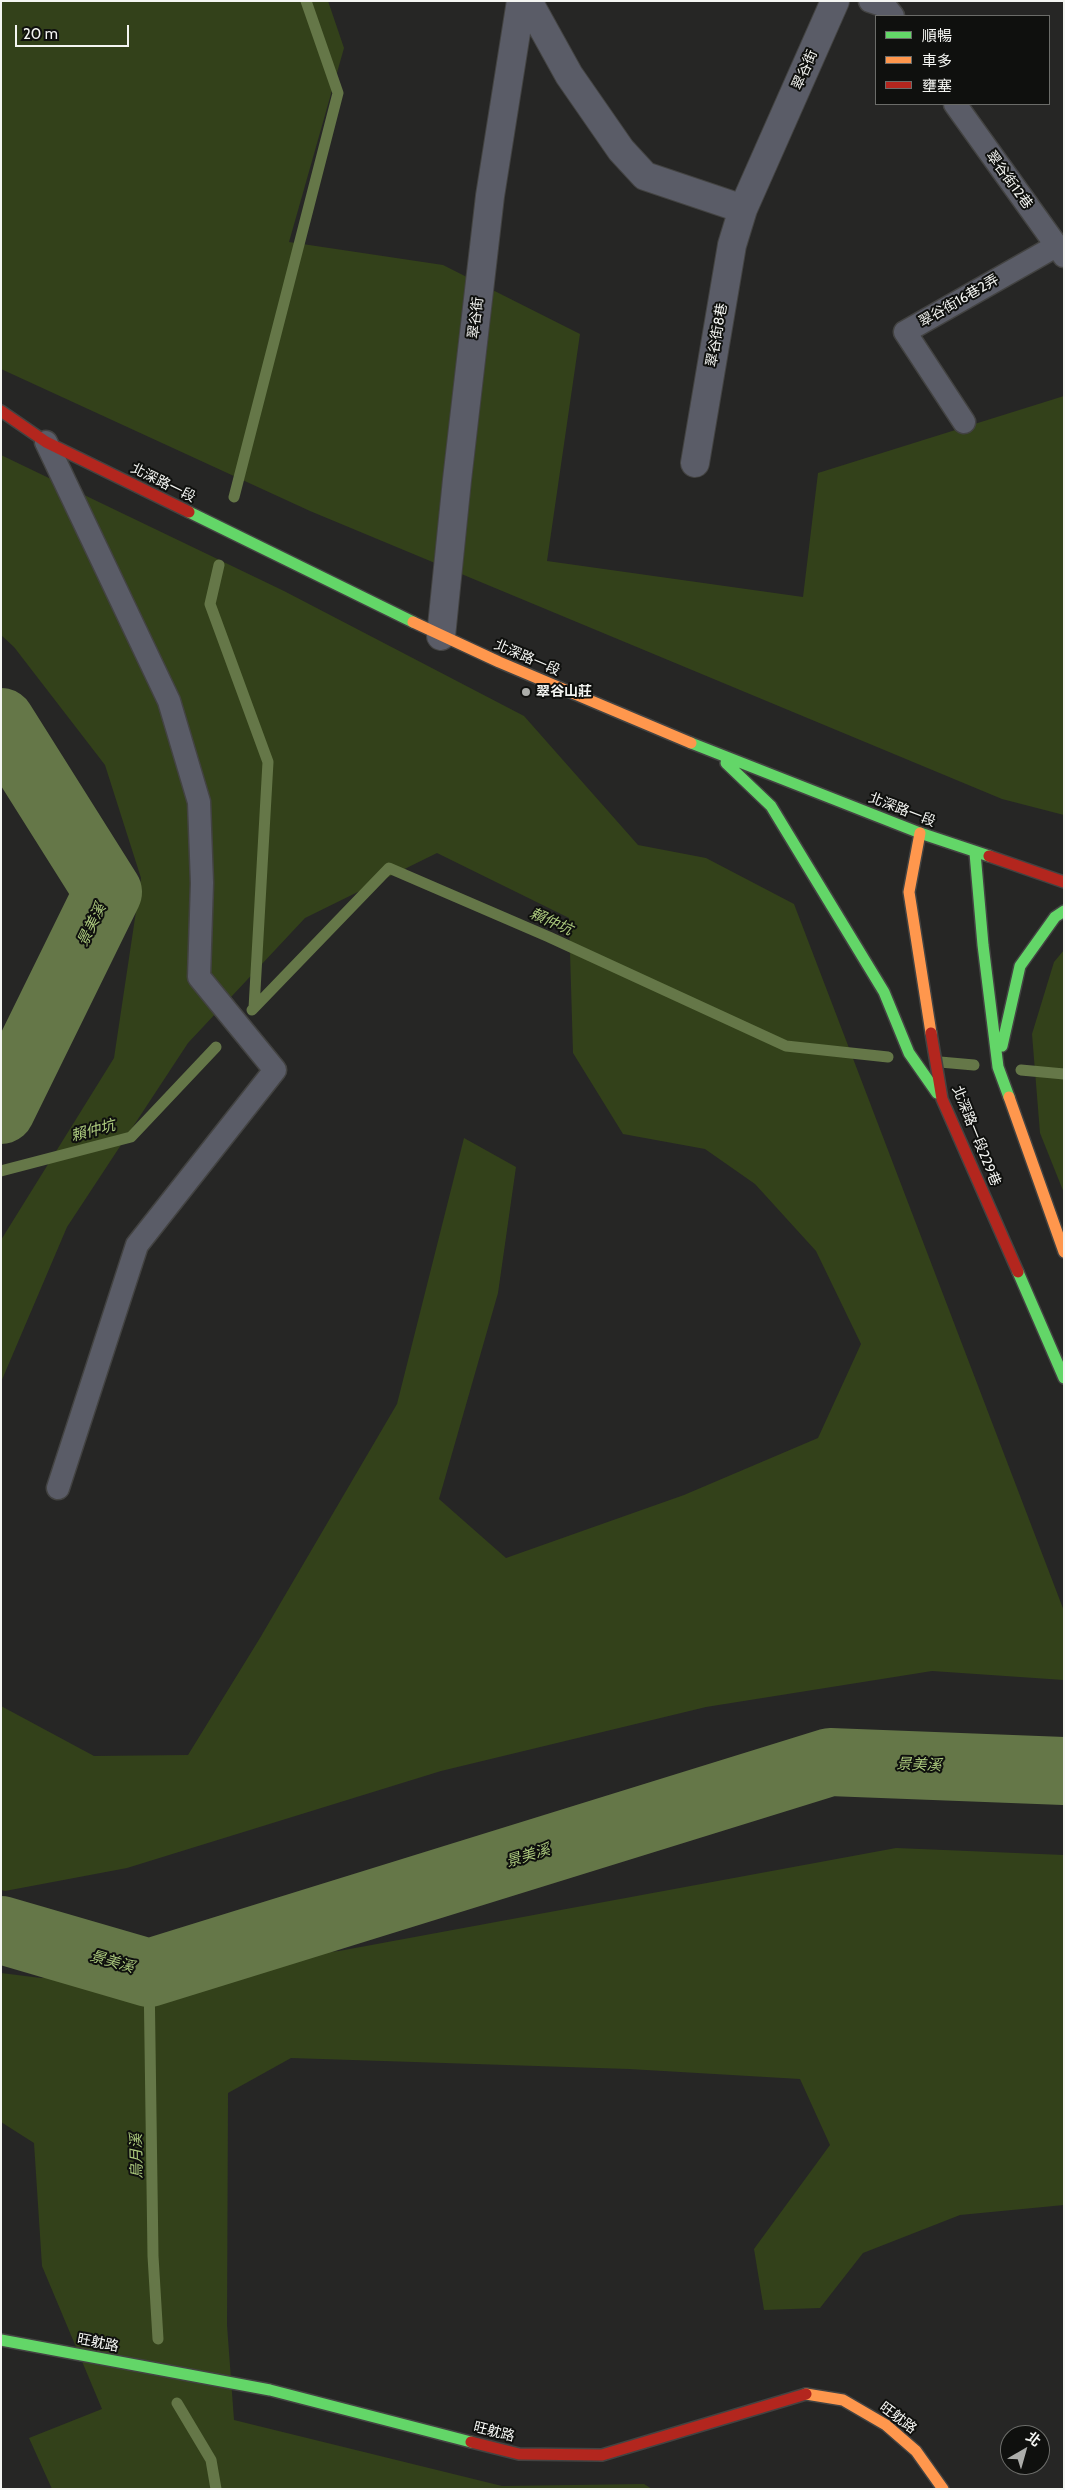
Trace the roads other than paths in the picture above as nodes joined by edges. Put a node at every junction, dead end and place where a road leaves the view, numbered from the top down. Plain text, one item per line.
1 (521, 1) edge
2 (528, 1) edge
3 (836, 1) edge
4 (870, 1) edge
5 (892, 15) edge
6 (956, 105) edge
7 (743, 209) junction
8 (1060, 251) edge
9 (1, 411) edge
10 (964, 422) dead end
11 (46, 442) junction
12 (695, 463) dead end
13 (441, 636) junction
14 (716, 754) junction
15 (920, 833) junction
16 (975, 852) junction
17 (1064, 882) edge
18 (1064, 911) edge
19 (998, 1067) junction
20 (942, 1099) junction
21 (1064, 1252) edge
22 (1064, 1378) edge
23 (58, 1488) dead end
24 (1, 2340) edge
25 (944, 2489) edge

1 - 13 street, 翠谷街
2 - 7 street
3 - 7 street, 翠谷街
4 - 5 lane
6 - 8 lane, 翠谷街12巷
7 - 12 street, 翠谷街8巷
8 - 10 lane, 翠谷街16巷2弄
9 - 11 main road, 北深路一段
11 - 13 main road, 北深路一段
11 - 23 lane
13 - 14 main road, 北深路一段
14 - 15 main road, 北深路一段
14 - 20 main road
15 - 16 main road, 北深路一段
15 - 20 main road, 北深路一段229巷
16 - 17 main road, 北深路一段
16 - 19 main road
18 - 19 main road
19 - 21 main road
20 - 22 main road, 北深路一段229巷
24 - 25 main road, 旺躭路

